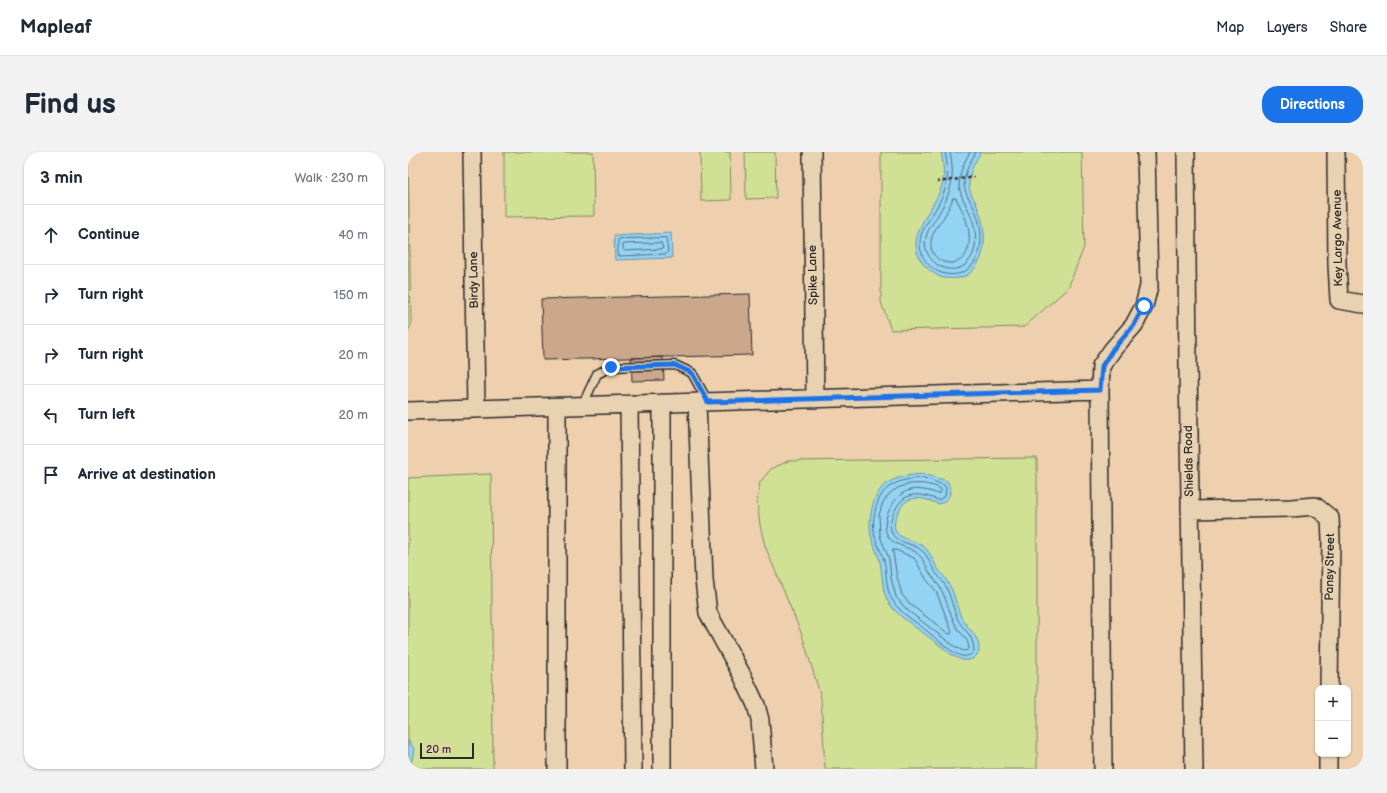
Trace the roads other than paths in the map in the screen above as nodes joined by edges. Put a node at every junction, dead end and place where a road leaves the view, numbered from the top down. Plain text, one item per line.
1 (472, 152) edge
2 (812, 152) edge
3 (1146, 152) edge
4 (1186, 152) edge
5 (1336, 152) edge
6 (1363, 304) edge
7 (1100, 390) junction
8 (815, 399) junction
9 (703, 402) junction
10 (662, 403) junction
11 (629, 404) junction
12 (582, 406) junction
13 (557, 407) junction
14 (476, 409) junction
15 (408, 411) edge
16 (1190, 510) junction
17 (1329, 685) edge
18 (1328, 757) edge
19 (557, 769) edge
20 (633, 769) edge
21 (662, 769) edge
22 (764, 769) edge
23 (1102, 769) edge
24 (1194, 769) edge
25 (1328, 769) edge

1 - 14 street, Birdy Lane
2 - 8 street, Spike Lane
3 - 7 street
4 - 16 street, Shields Road
5 - 6 street, Key Largo Avenue
7 - 8 street
7 - 23 street
8 - 9 street
9 - 10 street
9 - 12 lane
9 - 22 street
10 - 11 street
10 - 21 street
11 - 12 street
11 - 20 street
12 - 13 street
13 - 14 street
13 - 19 street
14 - 15 street
16 - 17 street, Pansy Street
16 - 24 street, Shields Road
18 - 25 street

